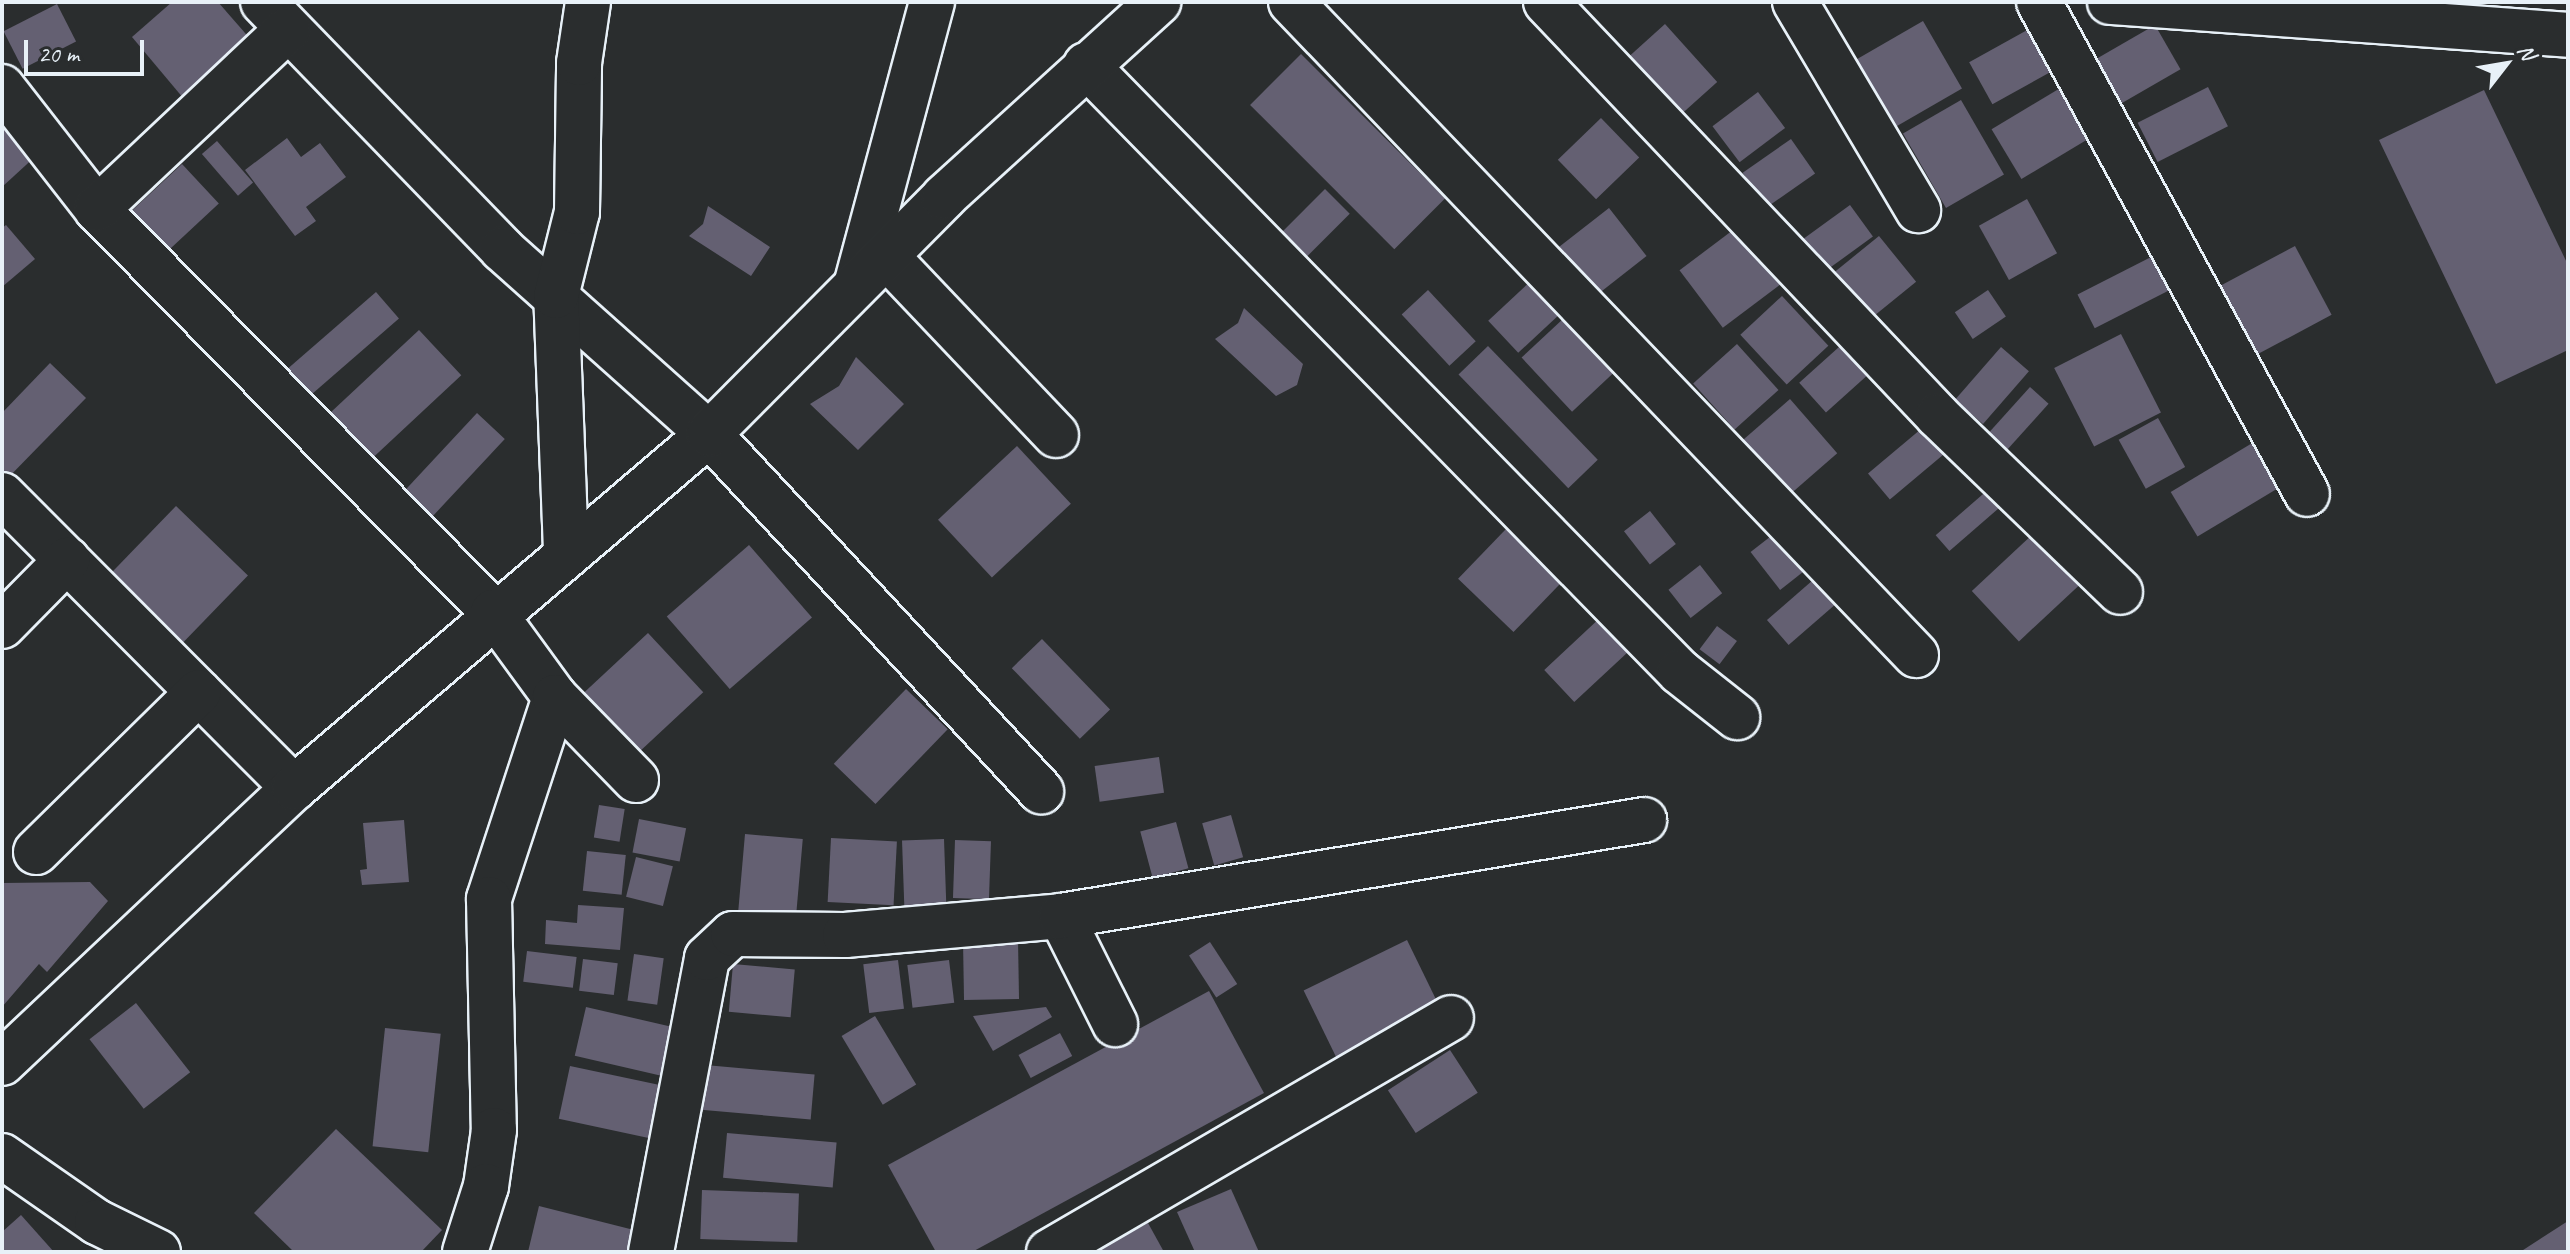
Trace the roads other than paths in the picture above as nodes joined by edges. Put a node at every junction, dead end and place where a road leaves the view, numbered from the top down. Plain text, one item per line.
1 (588, 2) edge
2 (932, 2) edge
3 (1158, 2) edge
4 (1291, 2) edge
5 (1546, 2) edge
6 (1795, 2) edge
7 (2039, 2) edge
8 (2110, 2) edge
9 (2202, 6) edge
10 (2346, 12) edge
11 (275, 16) edge
12 (2479, 16) edge
13 (2568, 35) edge
14 (1086, 65) junction
15 (2, 87) edge
16 (97, 209) junction
17 (1918, 210) dead end
18 (888, 258) junction
19 (556, 296) junction
20 (851, 297) junction
21 (709, 434) junction
22 (1056, 435) dead end
23 (2307, 494) dead end
24 (2, 495) edge
25 (566, 551) junction
26 (67, 560) junction
27 (2120, 592) dead end
28 (493, 612) junction
29 (2, 626) edge
30 (1916, 655) dead end
31 (199, 692) junction
32 (555, 697) junction
33 (1737, 717) dead end
34 (636, 780) dead end
35 (294, 788) junction
36 (1041, 791) dead end
37 (1644, 820) dead end
38 (36, 852) dead end
39 (1061, 916) junction
40 (1451, 1018) dead end
41 (1115, 1024) dead end
42 (2, 1063) edge
43 (2, 1156) edge
44 (158, 1252) edge
45 (465, 1252) edge
46 (651, 1252) edge
47 (1049, 1252) edge

1 - 19 street
2 - 20 street
3 - 14 street
4 - 30 street
5 - 27 street
6 - 17 street
7 - 23 street
8 - 9 street
9 - 10 street
10 - 12 street
11 - 16 street
11 - 19 street
12 - 13 street
14 - 18 street
14 - 33 street
15 - 16 street
16 - 28 street
18 - 20 street
18 - 22 street
19 - 21 street
19 - 25 street
20 - 21 street
21 - 25 street
21 - 36 street
24 - 26 street
25 - 28 street
26 - 29 street
26 - 31 street
28 - 32 street
28 - 35 street
31 - 35 street
31 - 38 street
32 - 34 street
32 - 45 street
35 - 42 street
37 - 39 street
39 - 41 street
39 - 46 street
40 - 47 street
43 - 44 street

